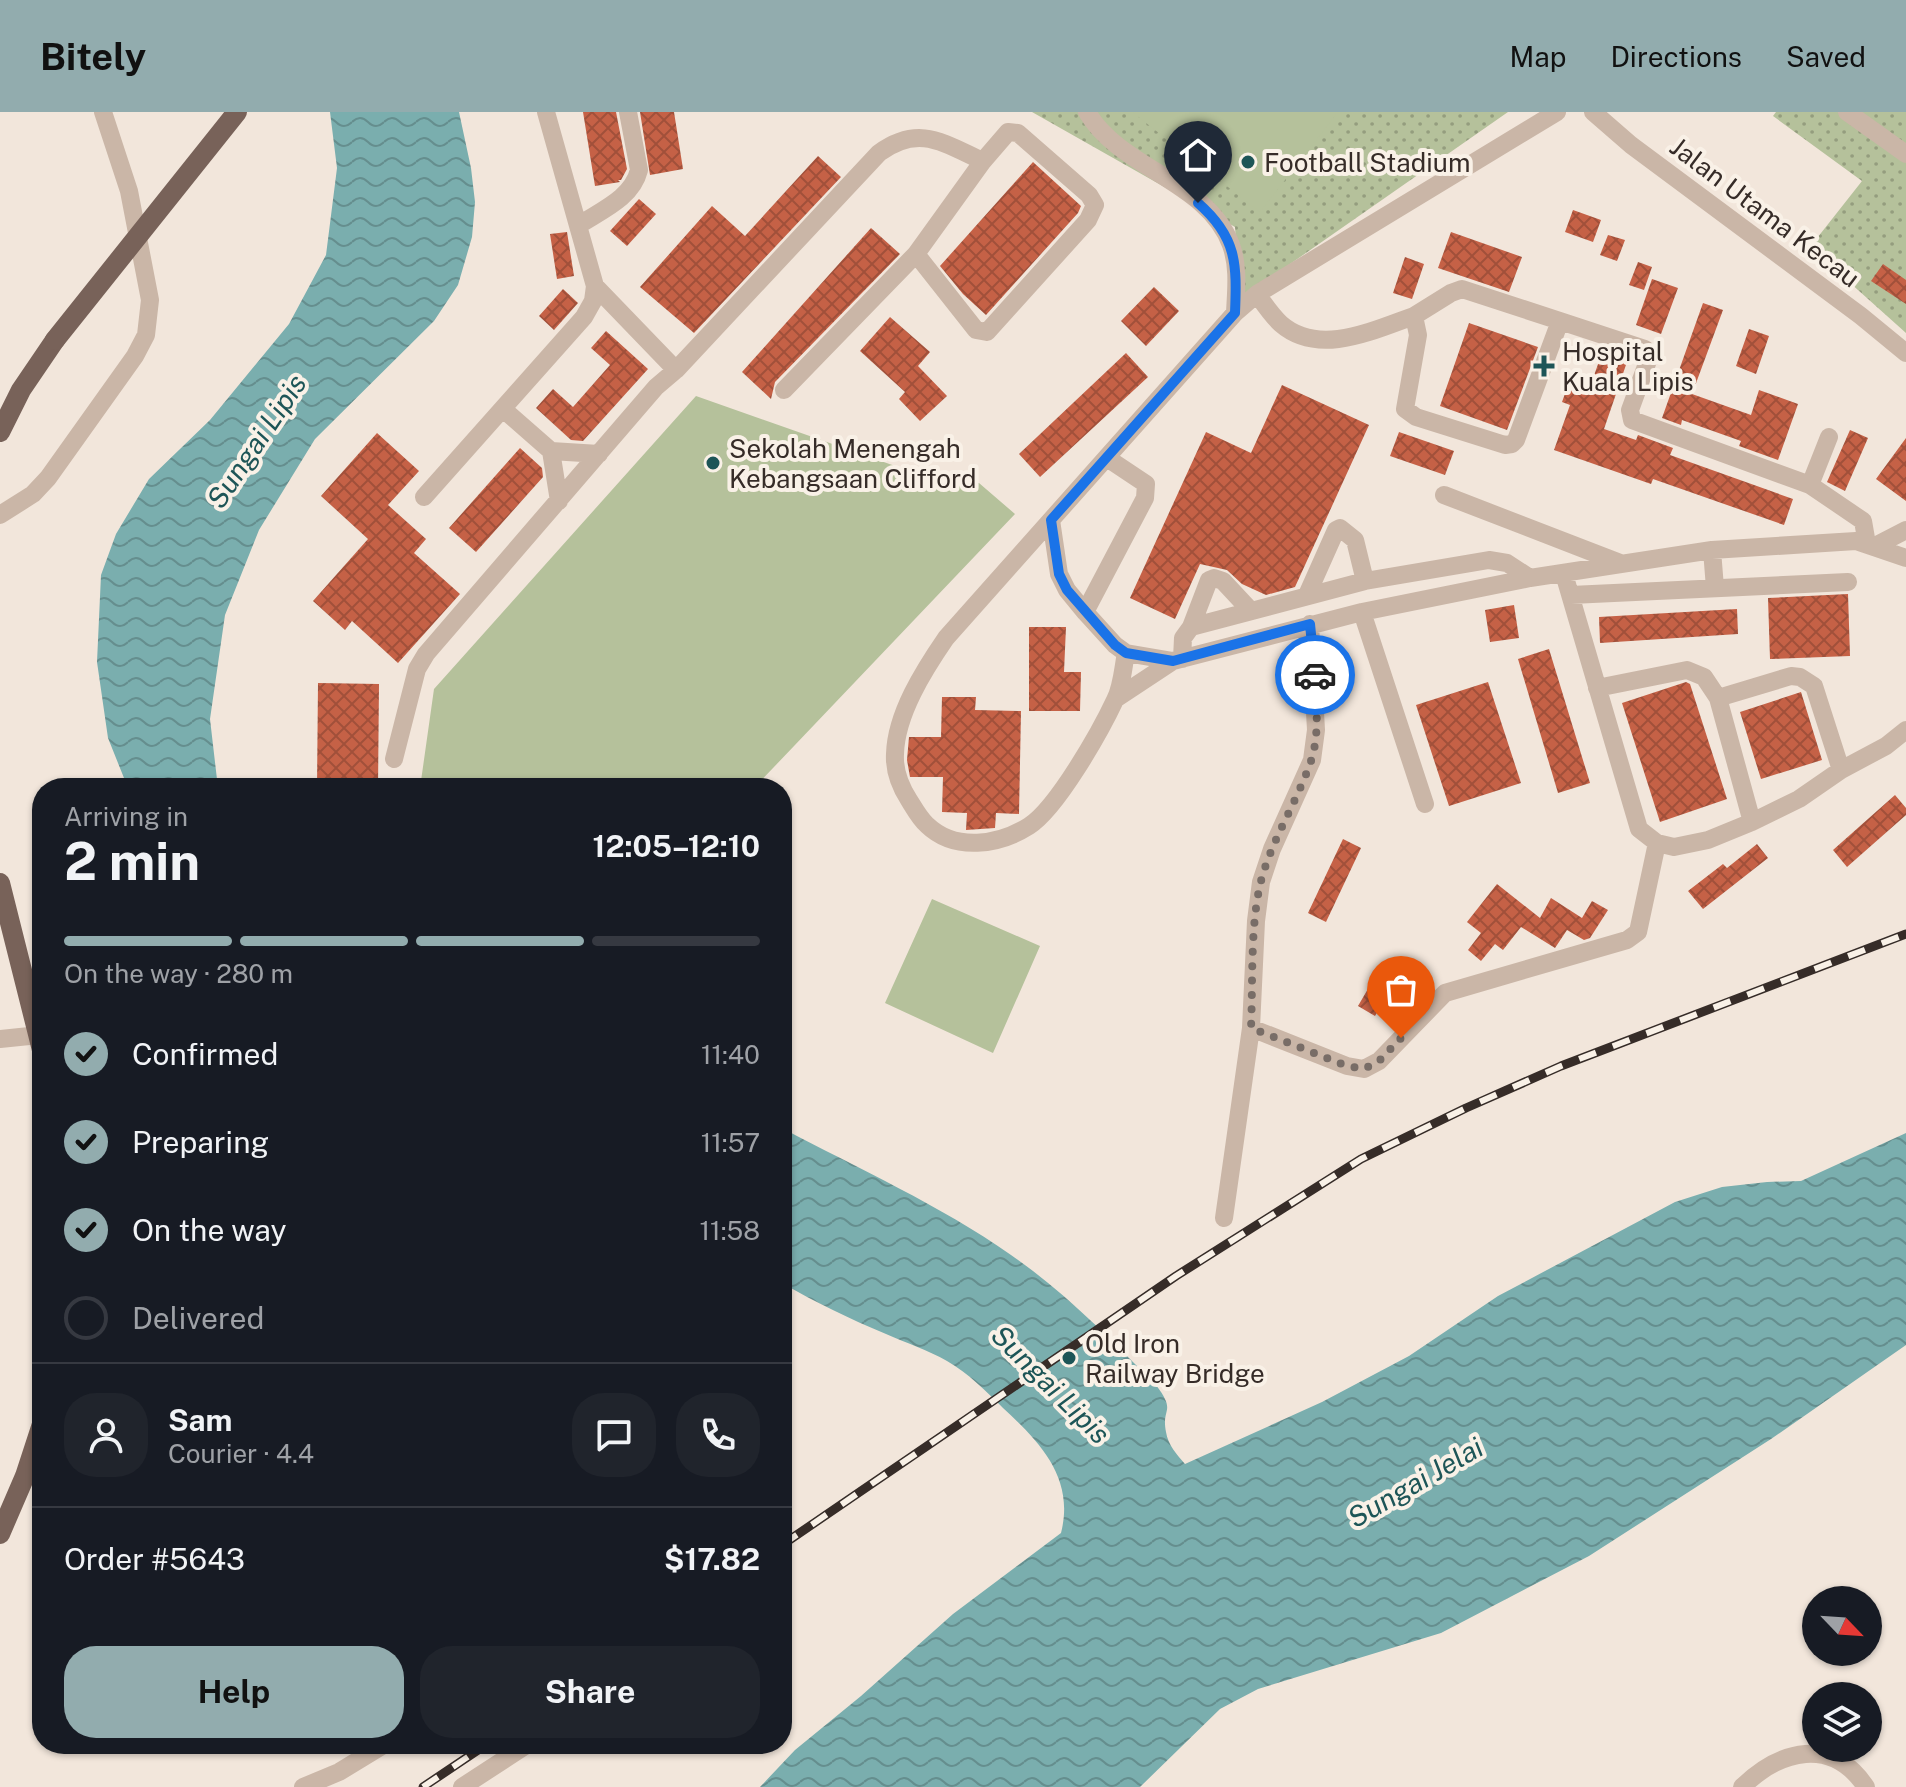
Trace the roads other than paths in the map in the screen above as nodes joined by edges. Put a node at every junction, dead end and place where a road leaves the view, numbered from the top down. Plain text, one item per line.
1 (103, 112) edge
2 (237, 112) edge
3 (546, 112) edge
4 (628, 112) edge
5 (1087, 112) edge
6 (1557, 112) edge
7 (1593, 112) edge
8 (1847, 112) edge
9 (1906, 154) edge
10 (983, 161) junction
11 (579, 225) junction
12 (916, 254) junction
13 (595, 286) junction
14 (1257, 294) junction
15 (1235, 313) junction
16 (1414, 316) junction
17 (1560, 321) junction
18 (1906, 353) edge
19 (676, 370) junction
20 (784, 390) dead end
21 (503, 409) junction
22 (0, 432) edge
23 (1829, 437) dead end
24 (551, 451) junction
25 (599, 454) junction
26 (1107, 458) junction
27 (1810, 485) junction
28 (1444, 495) dead end
29 (424, 497) dead end
30 (559, 501) junction
31 (0, 515) edge
32 (1051, 520) junction
33 (1906, 530) edge
34 (1871, 545) junction
35 (1712, 550) junction
36 (1906, 558) edge
37 (1620, 563) junction
38 (1564, 574) junction
39 (1530, 578) junction
40 (1365, 581) junction
41 (1848, 582) dead end
42 (1715, 588) junction
43 (1307, 595) junction
44 (1571, 595) junction
45 (1250, 610) junction
46 (1085, 612) junction
47 (1362, 612) junction
48 (1310, 624) junction
49 (1191, 627) junction
50 (1126, 653) junction
51 (1178, 660) junction
52 (1597, 688) junction
53 (1117, 698) junction
54 (1718, 698) junction
55 (1906, 730) edge
56 (394, 759) dead end
57 (1841, 770) junction
58 (1425, 804) dead end
59 (1752, 822) junction
60 (1657, 843) junction
61 (0, 883) edge
62 (32, 990) edge
63 (1251, 1028) junction
64 (0, 1039) edge
65 (32, 1041) edge
66 (1224, 1218) dead end
67 (32, 1455) edge
68 (0, 1534) edge
69 (373, 1754) edge
70 (513, 1754) edge
71 (342, 1779) edge
72 (303, 1787) edge
73 (462, 1787) edge
74 (1742, 1787) edge
75 (1866, 1787) edge

1 - 31 street
2 - 22 main road, bridge
3 - 11 street
4 - 11 street
5 - 15 street
6 - 14 street
7 - 18 street, Jalan Utama Kecau
8 - 9 street
10 - 12 street
10 - 12 street
10 - 19 street
11 - 13 street
12 - 20 street
13 - 19 street
13 - 21 street
14 - 15 street
14 - 16 street
15 - 26 street
16 - 17 street
16 - 17 street
17 - 27 street
19 - 25 street
21 - 24 street
21 - 29 street
23 - 27 street
24 - 25 street
24 - 30 street
25 - 30 street
26 - 32 street
26 - 46 street
27 - 34 street
28 - 37 street
30 - 56 street
32 - 46 street
32 - 53 street
33 - 34 street
34 - 35 street
34 - 36 street
35 - 37 street
35 - 42 street
37 - 38 street
38 - 39 street
38 - 44 street
39 - 40 street
39 - 47 street
40 - 43 street
40 - 43 street
41 - 42 street
42 - 44 street
43 - 45 street
44 - 52 street
45 - 49 street
45 - 49 street
46 - 50 street
47 - 48 street
47 - 58 street
48 - 51 street
48 - 63 street
49 - 51 street
50 - 51 street
50 - 53 street
51 - 53 street
52 - 54 street
52 - 60 street
54 - 57 street
54 - 59 street
55 - 57 street
57 - 59 street
59 - 60 street
60 - 63 street
61 - 62 main road
63 - 66 street
64 - 65 street
67 - 68 main road
69 - 71 street
70 - 73 street
71 - 72 street
74 - 75 street

